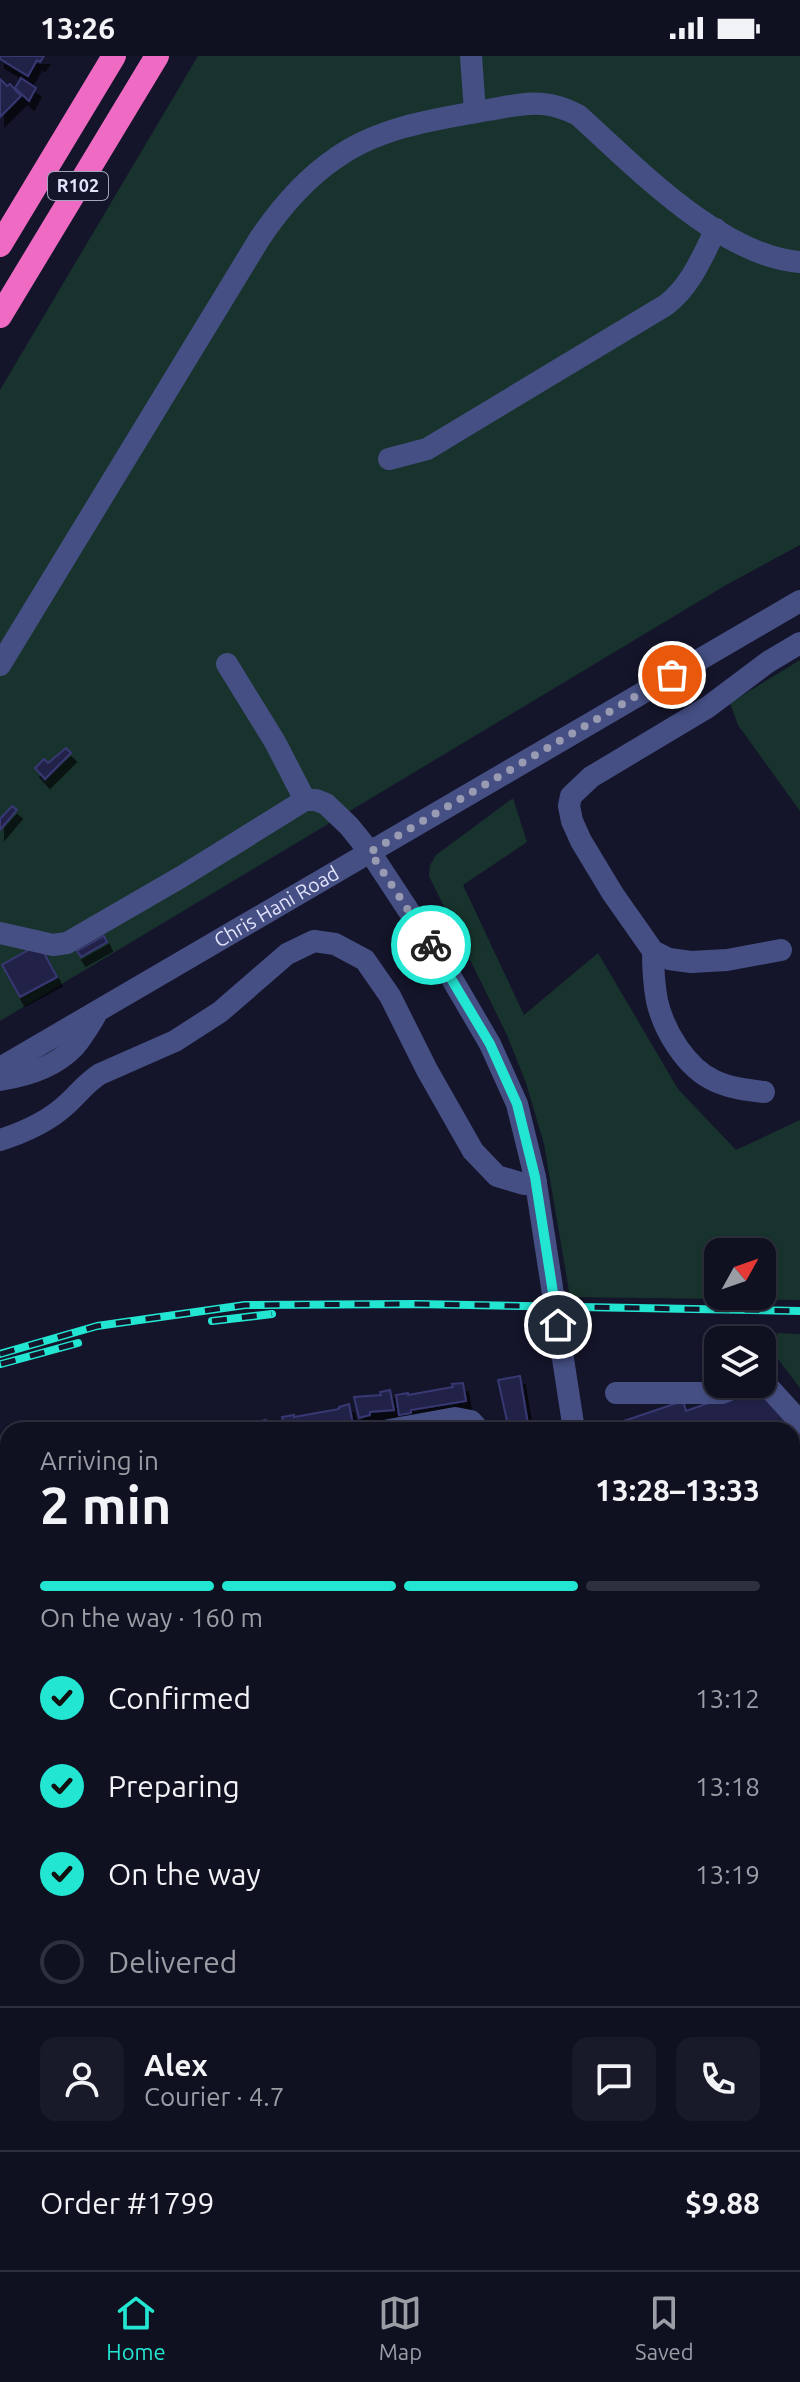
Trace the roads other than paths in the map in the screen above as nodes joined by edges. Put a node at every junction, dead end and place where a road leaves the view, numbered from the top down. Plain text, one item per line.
1 (114, 56) edge
2 (157, 56) edge
3 (471, 56) edge
4 (475, 112) junction
5 (716, 229) junction
6 (0, 245) edge
7 (800, 262) edge
8 (0, 316) edge
9 (389, 459) dead end
10 (800, 601) edge
11 (800, 643) edge
12 (227, 664) dead end
13 (0, 665) edge
14 (305, 800) junction
15 (370, 852) junction
16 (0, 933) edge
17 (781, 950) dead end
18 (653, 951) junction
19 (98, 1012) junction
20 (0, 1068) edge
21 (0, 1080) edge
22 (764, 1092) dead end
23 (0, 1140) edge
24 (536, 1183) junction
25 (616, 1393) dead end
26 (704, 1393) edge
27 (776, 1395) edge
28 (433, 1422) edge
29 (466, 1422) edge
30 (573, 1422) edge
31 (800, 1422) edge

1 - 6 highway, R102
2 - 8 highway, R102
3 - 4 street
4 - 5 street
4 - 13 street
5 - 7 street
5 - 9 street
10 - 15 street, Chris Hani Road
11 - 18 street
12 - 14 street
14 - 15 street
14 - 16 street
15 - 19 street, Chris Hani Road
15 - 24 street
17 - 18 street
18 - 22 street
19 - 20 street, Chris Hani Road
19 - 21 street
23 - 24 street
24 - 30 street
25 - 26 street
27 - 31 street
28 - 29 street

